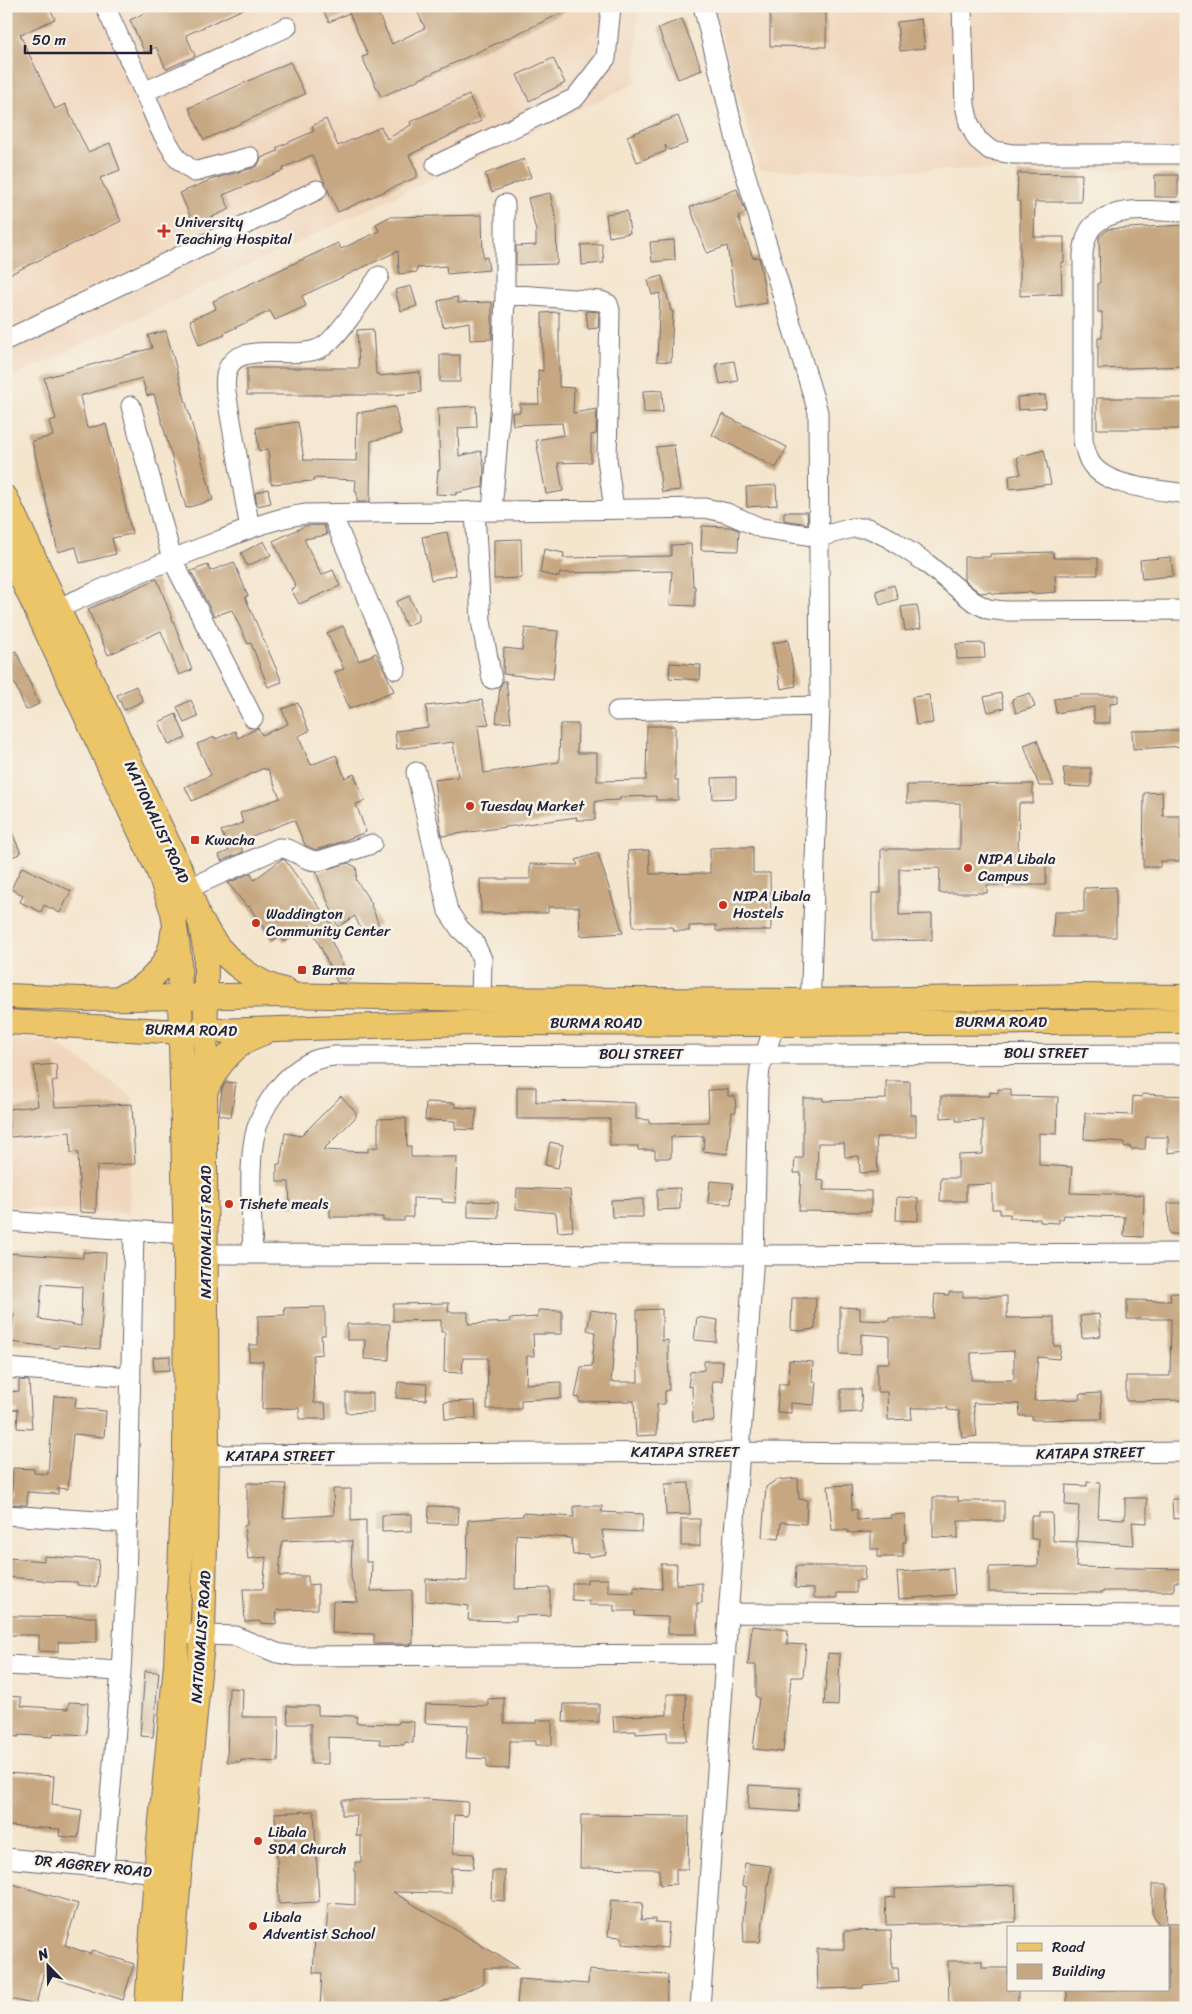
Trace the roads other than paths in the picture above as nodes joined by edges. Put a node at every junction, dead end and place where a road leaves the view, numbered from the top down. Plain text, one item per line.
1 (104, 6) edge
2 (611, 6) edge
3 (703, 6) edge
4 (962, 6) edge
5 (287, 27) dead end
6 (144, 92) junction
7 (1186, 154) edge
8 (250, 157) dead end
9 (436, 165) dead end
10 (317, 190) dead end
11 (506, 204) dead end
12 (1186, 212) edge
13 (379, 276) dead end
14 (505, 294) junction
15 (6, 340) edge
16 (131, 406) dead end
17 (1186, 494) edge
18 (6, 498) edge
19 (614, 509) junction
20 (484, 511) junction
21 (332, 514) junction
22 (250, 529) junction
23 (820, 537) junction
24 (6, 545) edge
25 (172, 559) junction
26 (1186, 610) edge
27 (50, 612) junction
28 (396, 669) dead end
29 (492, 680) dead end
30 (820, 706) junction
31 (617, 711) dead end
32 (253, 718) dead end
33 (416, 772) dead end
34 (372, 844) dead end
35 (189, 888) junction
36 (196, 910) junction
37 (174, 919) junction
38 (6, 996) edge
39 (206, 996) junction
40 (305, 996) junction
41 (180, 997) junction
42 (1186, 997) edge
43 (114, 999) junction
44 (481, 999) junction
45 (810, 1012) junction
46 (1186, 1021) edge
47 (6, 1022) edge
48 (775, 1024) junction
49 (135, 1029) junction
50 (272, 1030) junction
51 (182, 1032) junction
52 (207, 1032) junction
53 (765, 1054) junction
54 (1186, 1054) edge
55 (183, 1083) junction
56 (206, 1090) junction
57 (6, 1220) edge
58 (134, 1231) junction
59 (196, 1245) junction
60 (253, 1253) junction
61 (1186, 1253) edge
62 (754, 1255) junction
63 (6, 1368) edge
64 (131, 1377) junction
65 (741, 1452) junction
66 (1186, 1452) edge
67 (196, 1456) junction
68 (6, 1515) edge
69 (128, 1523) junction
70 (729, 1613) junction
71 (1186, 1615) edge
72 (177, 1634) junction
73 (203, 1634) junction
74 (726, 1654) junction
75 (6, 1665) edge
76 (121, 1671) junction
77 (6, 1858) edge
78 (104, 1867) junction
79 (156, 1873) junction
80 (180, 1874) junction
81 (171, 1982) junction
82 (146, 2002) edge
83 (169, 2008) edge
84 (177, 2008) edge
85 (700, 2008) edge

1 - 6 street
2 - 9 street
3 - 23 street
4 - 7 street
5 - 6 street
6 - 8 street
10 - 15 street
11 - 14 street
12 - 17 street
13 - 22 street
14 - 19 street
14 - 20 street
16 - 25 street
18 - 27 main road, NATIONALIST ROAD
19 - 20 street
19 - 23 street
20 - 21 street
20 - 29 street
21 - 22 street
21 - 28 street
22 - 25 street
23 - 26 street
23 - 30 street
24 - 27 main road, NATIONALIST ROAD
25 - 27 street
25 - 32 street
27 - 35 main road, NATIONALIST ROAD
27 - 37 main road, NATIONALIST ROAD
30 - 31 street
30 - 45 street
33 - 44 street
34 - 35 street
35 - 36 main road, NATIONALIST ROAD
36 - 39 main road, NATIONALIST ROAD
36 - 40 main road
37 - 41 main road, NATIONALIST ROAD
37 - 43 main road
38 - 43 main road, BURMA ROAD
39 - 40 main road, BURMA ROAD
39 - 41 main road, BURMA ROAD
39 - 52 main road, NATIONALIST ROAD
40 - 44 main road, BURMA ROAD
41 - 43 main road, BURMA ROAD
41 - 51 main road, NATIONALIST ROAD
42 - 45 main road, BURMA ROAD
44 - 45 main road, BURMA ROAD
45 - 46 main road, BURMA ROAD
45 - 48 main road, BURMA ROAD
47 - 49 main road, BURMA ROAD
48 - 50 main road, BURMA ROAD
48 - 53 street
49 - 51 main road, BURMA ROAD
49 - 55 main road
50 - 52 main road, BURMA ROAD
50 - 56 main road
51 - 52 main road, BURMA ROAD
51 - 55 main road, NATIONALIST ROAD
52 - 56 main road, NATIONALIST ROAD
53 - 54 street, BOLI STREET
53 - 60 street, BOLI STREET
53 - 62 street
55 - 59 main road, NATIONALIST ROAD
56 - 59 main road, NATIONALIST ROAD
57 - 58 street
58 - 59 street
58 - 64 street
59 - 60 street
59 - 67 main road, NATIONALIST ROAD
60 - 62 street
61 - 62 street
62 - 65 street
63 - 64 street
64 - 69 street
65 - 66 street, KATAPA STREET
65 - 67 street, KATAPA STREET
65 - 70 street
67 - 72 main road, NATIONALIST ROAD
67 - 73 main road, NATIONALIST ROAD
68 - 69 street
69 - 76 street
70 - 71 street
70 - 74 street
72 - 73 street
72 - 79 main road, NATIONALIST ROAD
73 - 74 street
73 - 80 main road, NATIONALIST ROAD
74 - 85 street
75 - 76 street
76 - 78 street
77 - 78 street, DR AGGREY ROAD
78 - 79 street, DR AGGREY ROAD
79 - 80 street, DR AGGREY ROAD
79 - 82 main road, NATIONALIST ROAD
80 - 81 main road, NATIONALIST ROAD
81 - 83 main road, NATIONALIST ROAD
81 - 84 main road

